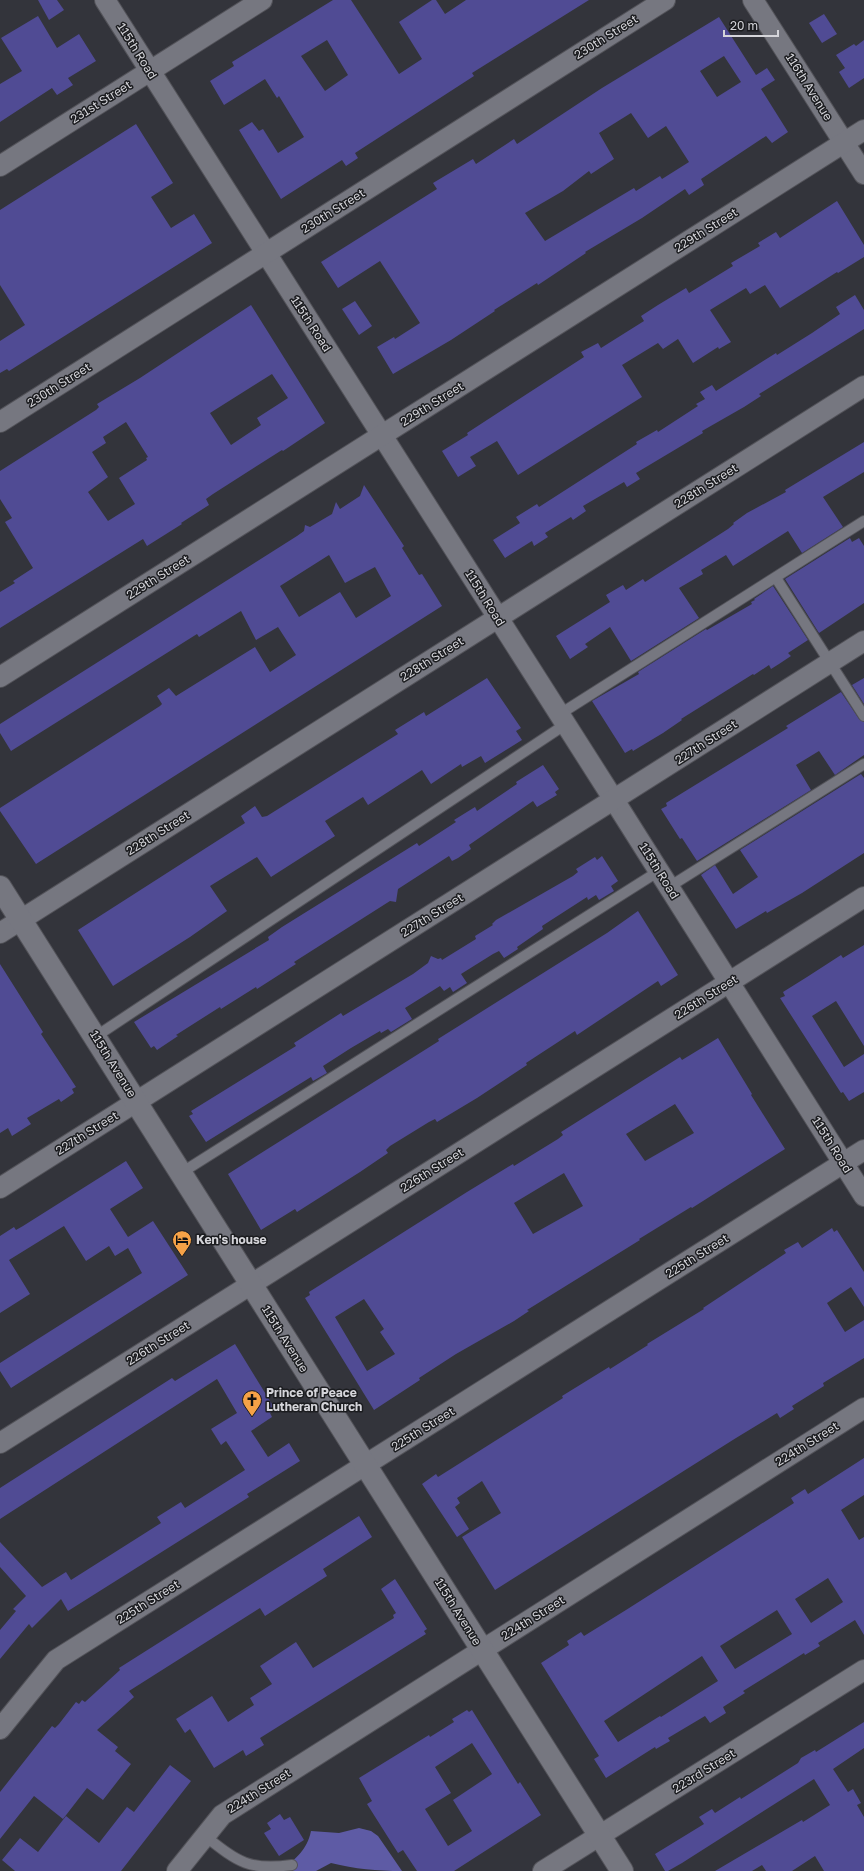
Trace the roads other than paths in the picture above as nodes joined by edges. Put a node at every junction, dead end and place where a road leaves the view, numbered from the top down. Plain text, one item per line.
1 (105, 0) edge
2 (262, 0) edge
3 (665, 0) edge
4 (753, 0) edge
5 (150, 71) junction
6 (864, 130) edge
7 (844, 143) junction
8 (0, 166) edge
9 (864, 174) edge
10 (266, 254) junction
11 (864, 386) edge
12 (0, 422) edge
13 (382, 435) junction
14 (864, 521) edge
15 (776, 578) junction
16 (498, 617) junction
17 (864, 641) edge
18 (830, 663) junction
19 (0, 677) edge
20 (864, 716) edge
21 (563, 719) junction
22 (864, 764) edge
23 (614, 800) junction
24 (659, 871) junction
25 (0, 887) edge
26 (669, 887) junction
27 (864, 897) edge
28 (21, 920) junction
29 (0, 933) edge
30 (729, 982) junction
31 (95, 1037) junction
32 (136, 1102) junction
33 (864, 1150) edge
34 (843, 1163) junction
35 (181, 1173) junction
36 (0, 1188) edge
37 (864, 1196) edge
38 (251, 1285) junction
39 (864, 1408) edge
40 (0, 1443) edge
41 (365, 1465) junction
42 (482, 1650) junction
43 (864, 1670) edge
44 (0, 1729) edge
45 (205, 1836) junction
46 (600, 1836) junction
47 (292, 1865) dead end
48 (177, 1871) edge
49 (543, 1871) edge
50 (622, 1871) edge

1 - 5 street, 115th Road
2 - 5 street, 231st Street
3 - 10 street, 230th Street
4 - 7 street, 116th Avenue
5 - 8 street, 231st Street
5 - 10 street, 115th Road
6 - 7 street, 229th Street
7 - 9 street, 116th Avenue
7 - 13 street, 229th Street
10 - 12 street, 230th Street
10 - 13 street, 115th Road
11 - 16 street, 228th Street
13 - 16 street, 115th Road
13 - 19 street, 229th Street
14 - 15 lane
15 - 18 lane
15 - 21 lane
16 - 21 street, 115th Road
16 - 28 street, 228th Street
17 - 18 street, 227th Street
18 - 20 lane
18 - 23 street, 227th Street
21 - 23 street, 115th Road
21 - 31 lane
22 - 26 lane
23 - 24 street, 115th Road
23 - 32 street, 227th Street
24 - 26 street, 115th Road
24 - 35 lane
25 - 28 main road, 115th Avenue
26 - 30 street, 115th Road
27 - 30 street, 226th Street
28 - 29 street, 228th Street
28 - 31 main road, 115th Avenue
30 - 34 street, 115th Road
30 - 38 street, 226th Street
31 - 32 main road, 115th Avenue
32 - 35 main road, 115th Avenue
32 - 36 street, 227th Street
33 - 34 street, 225th Street
34 - 37 street, 115th Road
34 - 41 street, 225th Street
35 - 38 main road, 115th Avenue
38 - 40 street, 226th Street
38 - 41 main road, 115th Avenue
39 - 42 street, 224th Street
41 - 42 main road, 115th Avenue
41 - 44 street, 225th Street
42 - 45 street, 224th Street
42 - 46 main road, 115th Avenue
43 - 46 street, 223rd Street
45 - 47 lane
45 - 48 street, 224th Street
46 - 49 street, 223rd Street
46 - 50 main road, 115th Avenue

